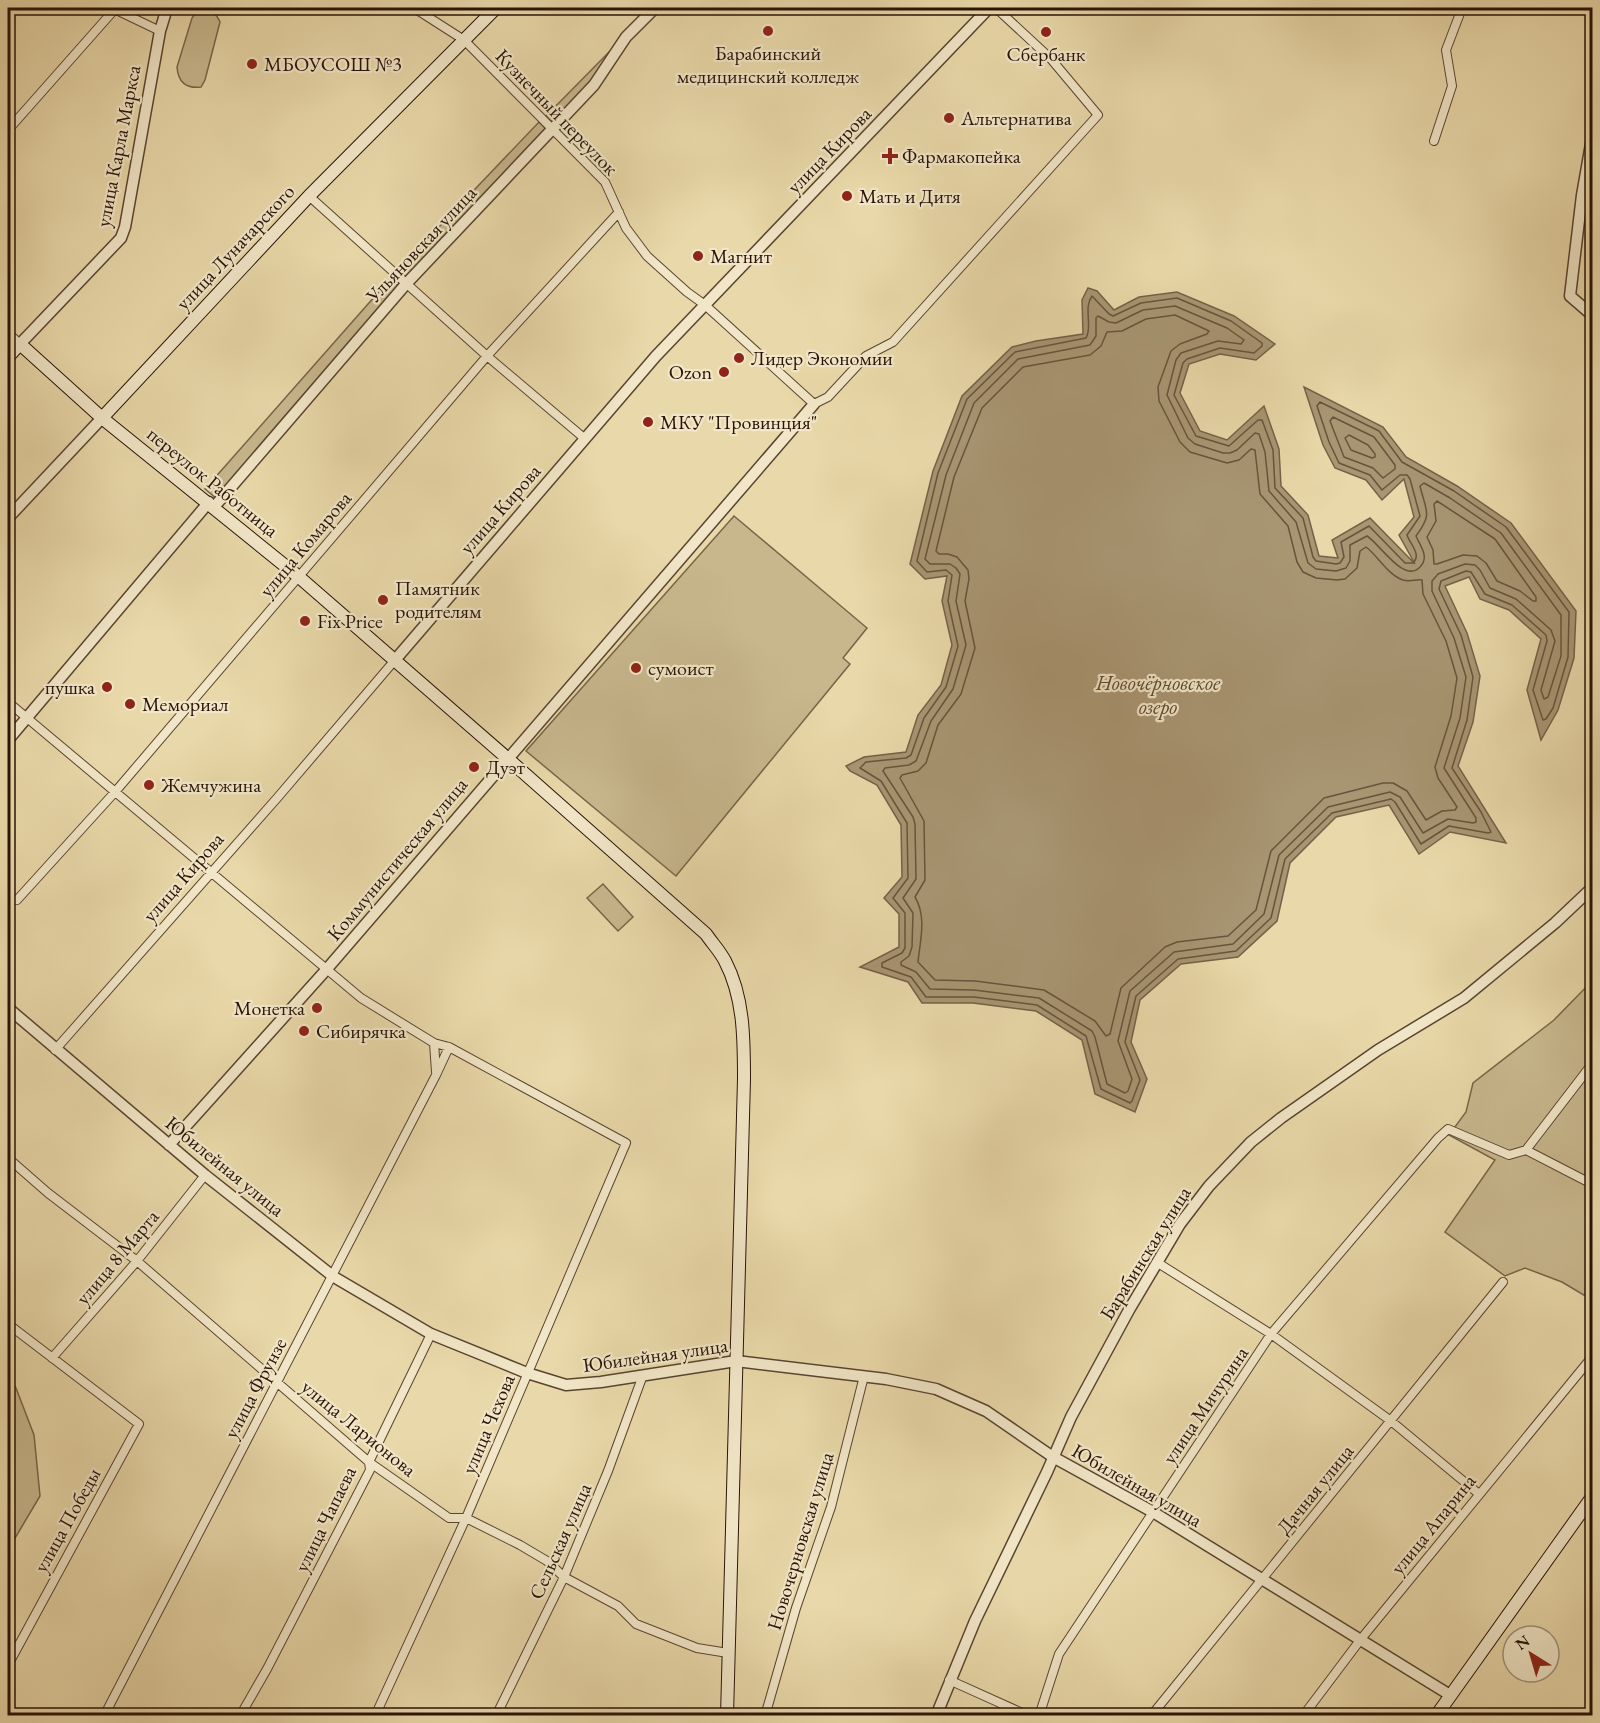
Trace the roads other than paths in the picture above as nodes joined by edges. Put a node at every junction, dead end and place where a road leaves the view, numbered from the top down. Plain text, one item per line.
1 (113, 8) edge
2 (167, 8) edge
3 (414, 8) edge
4 (496, 8) edge
5 (655, 8) edge
6 (989, 8) edge
7 (996, 8) edge
8 (1462, 8) edge
9 (160, 31) junction
10 (464, 40) junction
11 (554, 129) junction
12 (8, 130) edge
13 (1593, 138) edge
14 (1434, 141) dead end
15 (309, 196) junction
16 (619, 212) junction
17 (406, 284) junction
18 (705, 305) junction
19 (1593, 315) edge
20 (8, 333) edge
21 (20, 344) junction
22 (487, 356) junction
23 (8, 357) edge
24 (813, 404) junction
25 (102, 418) junction
26 (584, 438) junction
27 (211, 505) junction
28 (8, 518) edge
29 (299, 577) junction
30 (395, 660) junction
31 (8, 702) edge
32 (26, 718) junction
33 (8, 740) edge
34 (507, 758) junction
35 (115, 792) junction
36 (212, 873) junction
37 (1593, 888) edge
38 (17, 900) dead end
39 (326, 970) junction
40 (8, 1008) edge
41 (434, 1043) junction
42 (448, 1047) junction
43 (56, 1050) junction
44 (1591, 1070) edge
45 (436, 1075) junction
46 (169, 1144) junction
47 (1526, 1150) junction
48 (8, 1158) edge
49 (205, 1175) junction
50 (1593, 1184) edge
51 (137, 1261) junction
52 (1158, 1263) junction
53 (334, 1277) junction
54 (1503, 1282) dead end
55 (8, 1324) edge
56 (431, 1334) junction
57 (1271, 1334) junction
58 (1593, 1357) edge
59 (52, 1358) junction
60 (736, 1361) junction
61 (527, 1373) junction
62 (643, 1375) junction
63 (864, 1376) junction
64 (277, 1382) junction
65 (1391, 1421) junction
66 (1053, 1457) junction
67 (369, 1462) junction
68 (1479, 1494) junction
69 (1593, 1497) edge
70 (1154, 1512) junction
71 (466, 1518) junction
72 (564, 1577) junction
73 (1262, 1580) junction
74 (1360, 1638) junction
75 (728, 1653) junction
76 (8, 1665) edge
77 (949, 1680) junction
78 (1450, 1695) junction
79 (104, 1716) edge
80 (240, 1716) edge
81 (375, 1716) edge
82 (496, 1716) edge
83 (727, 1716) edge
84 (765, 1716) edge
85 (936, 1716) edge
86 (1029, 1716) edge
87 (1039, 1716) edge
88 (1151, 1716) edge
89 (1303, 1716) edge
90 (1436, 1716) edge

1 - 9 street
1 - 12 street
2 - 9 street, улица Карла Маркса
3 - 10 street, Кузнечный переулок
4 - 10 main road, улица Луначарского
5 - 11 street, Ульяновская улица
6 - 18 street, улица Кирова
7 - 24 street
8 - 14 street
9 - 21 street, улица Карла Маркса
10 - 11 street, Кузнечный переулок
10 - 15 main road, улица Луначарского
11 - 16 street, Кузнечный переулок
11 - 17 street, Ульяновская улица
13 - 19 street
15 - 17 street
15 - 25 main road, улица Луначарского
16 - 18 street, Кузнечный переулок
16 - 22 street, улица Комарова
17 - 22 street
17 - 27 street, Ульяновская улица
18 - 24 street, Кузнечный переулок
18 - 26 street, улица Кирова
20 - 21 street, переулок Работница
21 - 23 main road, улица Карла Маркса
21 - 25 main road, переулок Работница
22 - 26 street
22 - 29 street, улица Комарова
24 - 34 street, Коммунистическая улица
25 - 27 main road, переулок Работница
25 - 28 street, улица Луначарского
26 - 30 street, улица Кирова
27 - 29 main road, переулок Работница
27 - 32 street, Ульяновская улица
29 - 30 main road, переулок Работница
29 - 35 street, улица Комарова
30 - 34 main road, переулок Работница
30 - 36 street, улица Кирова
31 - 32 street
32 - 33 street, Ульяновская улица
32 - 35 street
34 - 39 street, Коммунистическая улица
34 - 60 main road, переулок Работница
35 - 36 street
35 - 38 street, улица Комарова
36 - 39 street
36 - 43 street, улица Кирова
37 - 52 street, Барабинская улица
39 - 41 street
39 - 46 street, Коммунистическая улица
40 - 43 street, Юбилейная улица
41 - 42 street
41 - 45 street
42 - 45 street, улица Фрунзе
42 - 61 street, улица Чехова
43 - 46 street, Юбилейная улица
44 - 47 street
45 - 53 street, улица Фрунзе
46 - 49 street, Юбилейная улица
47 - 50 street
47 - 57 street, улица Мичурина
48 - 51 street, улица Ларионова
49 - 51 street, улица 8 Марта
49 - 53 street, Юбилейная улица
51 - 59 street, улица 8 Марта
51 - 64 street, улица Ларионова
52 - 57 street
52 - 66 street, Барабинская улица
53 - 56 street, Юбилейная улица
53 - 64 street, улица Фрунзе
54 - 65 street, Дачная улица
55 - 59 street
56 - 61 street, Юбилейная улица
56 - 67 street, улица Чапаева
57 - 65 street
57 - 70 street, улица Мичурина
58 - 68 street, улица Апарина
59 - 76 street, улица Победы
60 - 62 street, Юбилейная улица
60 - 63 street, Юбилейная улица
60 - 75 main road, переулок Работница
61 - 62 street, Юбилейная улица
61 - 71 street, улица Чехова
62 - 72 street, Сельская улица
63 - 66 street, Юбилейная улица
63 - 84 street, Новочерновская улица
64 - 67 street, улица Ларионова
64 - 79 street, улица Фрунзе
65 - 68 street
65 - 73 street, Дачная улица
66 - 70 street, Юбилейная улица
66 - 77 street, Барабинская улица
67 - 71 street, улица Ларионова
67 - 80 street, улица Чапаева
68 - 74 street, улица Апарина
69 - 78 main road
70 - 73 street, Юбилейная улица
70 - 87 street, улица Мичурина
71 - 72 street, улица Ларионова
71 - 81 street, улица Чехова
72 - 75 street, улица Ларионова
72 - 82 street, Сельская улица
73 - 74 street, Юбилейная улица
73 - 88 street, Дачная улица
74 - 78 street, Юбилейная улица
74 - 89 street, улица Апарина
75 - 83 main road, переулок Работница
77 - 85 street, Барабинская улица
77 - 86 street
78 - 90 main road

